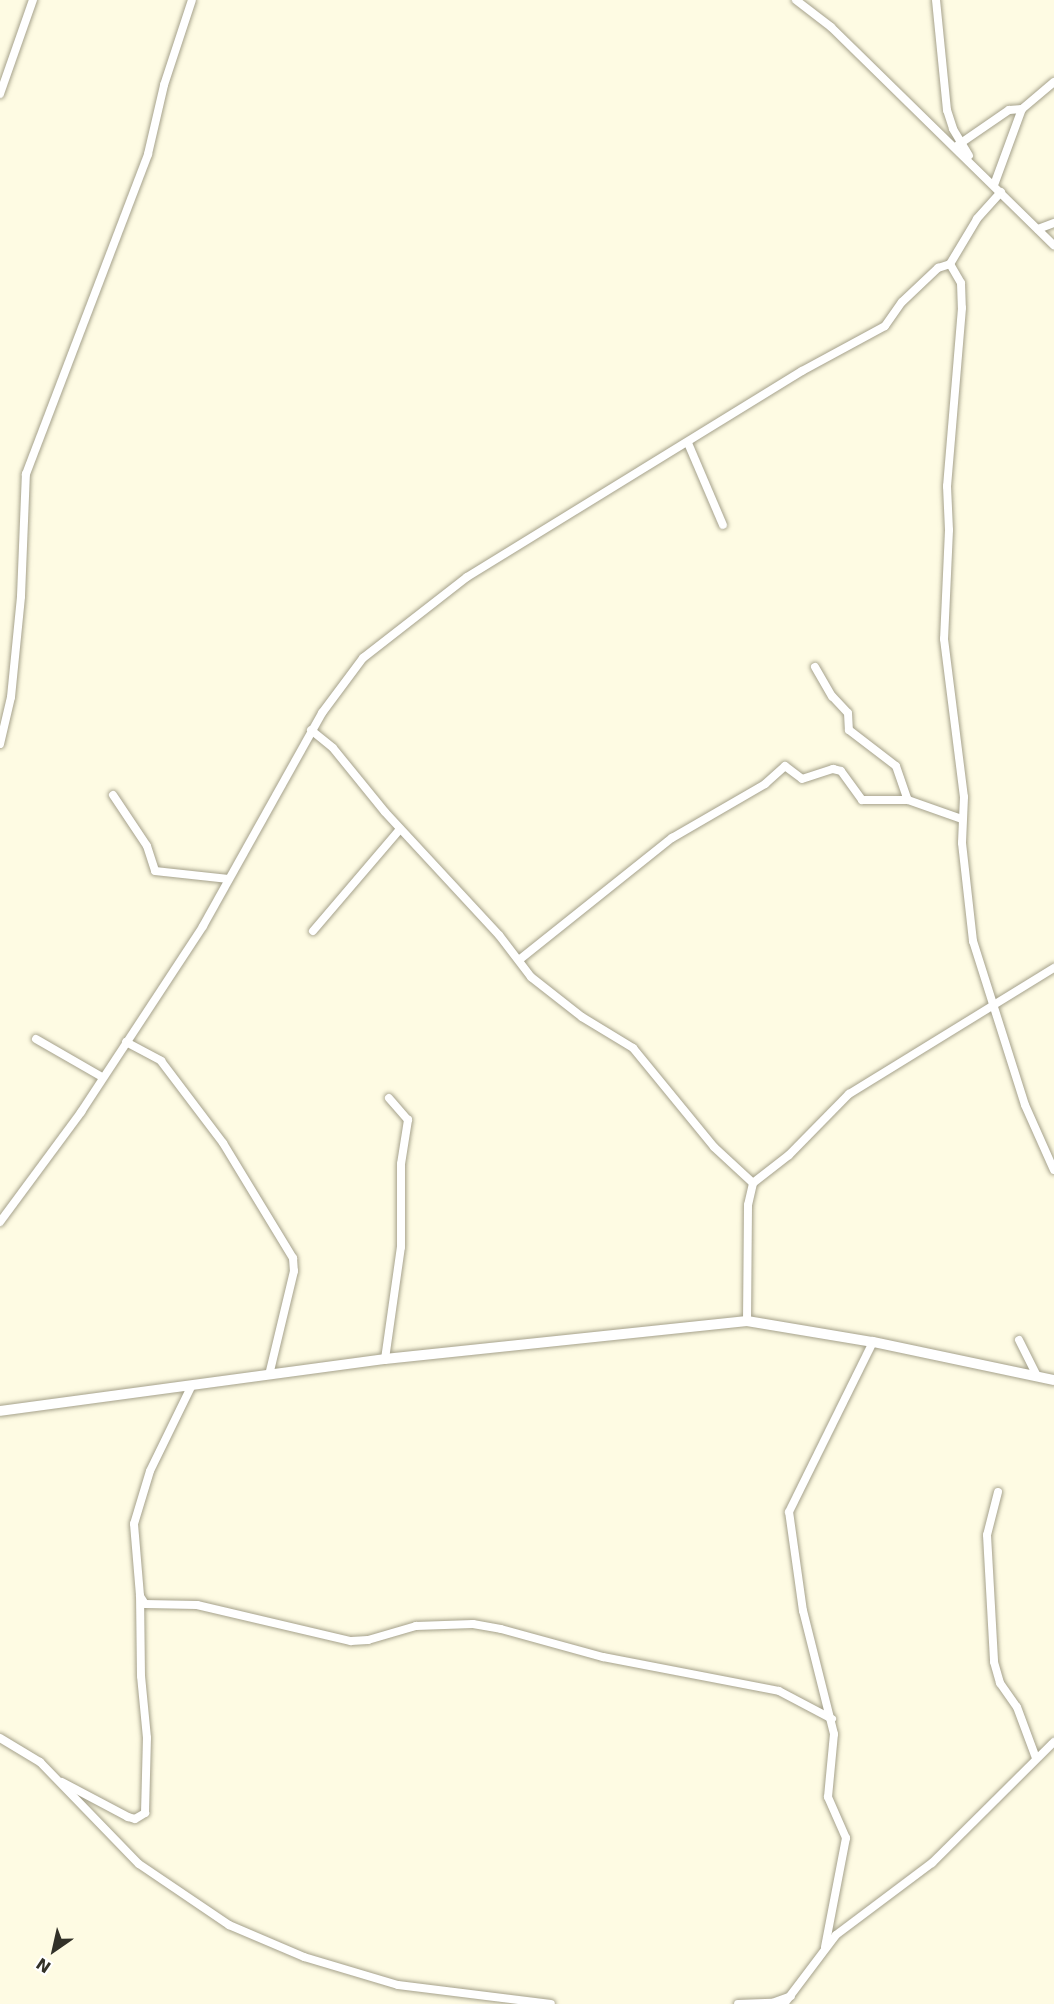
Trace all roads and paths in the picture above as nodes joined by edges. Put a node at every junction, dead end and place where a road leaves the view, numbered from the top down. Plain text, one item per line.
1 (33, 0) edge
2 (192, 0) edge
3 (796, 0) edge
4 (936, 0) edge
5 (1054, 82) edge
6 (0, 94) edge
7 (1022, 109) junction
8 (958, 145) junction
9 (994, 185) junction
10 (1000, 192) junction
11 (1054, 223) edge
12 (1038, 229) junction
13 (1054, 245) edge
14 (950, 264) junction
15 (688, 443) junction
16 (723, 525) dead end
17 (815, 667) dead end
18 (311, 730) junction
19 (0, 744) edge
20 (113, 795) dead end
21 (908, 800) junction
22 (962, 819) junction
23 (400, 829) junction
24 (228, 879) junction
25 (313, 931) dead end
26 (519, 960) junction
27 (1054, 968) edge
28 (993, 1005) junction
29 (36, 1039) dead end
30 (126, 1042) junction
31 (102, 1077) junction
32 (388, 1098) dead end
33 (1054, 1170) edge
34 (753, 1183) junction
35 (0, 1222) edge
36 (747, 1321) junction
37 (1018, 1340) dead end
38 (873, 1342) junction
39 (385, 1359) junction
40 (268, 1375) junction
41 (1037, 1376) junction
42 (1054, 1380) edge
43 (191, 1387) junction
44 (0, 1411) edge
45 (998, 1492) dead end
46 (140, 1596) junction
47 (832, 1719) junction
48 (0, 1738) edge
49 (1054, 1742) edge
50 (1036, 1758) junction
51 (59, 1781) junction
52 (825, 1947) junction
53 (791, 1996) junction
54 (551, 2004) edge
55 (738, 2004) edge
56 (784, 2004) edge

1 - 6 street
2 - 19 street
3 - 8 street
4 - 8 street
5 - 7 street
7 - 8 street
7 - 9 street
8 - 9 street
9 - 10 street
10 - 12 street
10 - 14 street
11 - 12 street
12 - 13 street
14 - 15 street
14 - 22 street
15 - 16 street
15 - 18 street
17 - 21 street
18 - 23 street
18 - 24 street
20 - 24 street
21 - 22 street
21 - 26 street
22 - 28 street
23 - 25 street
23 - 26 street
24 - 30 street
26 - 34 street
27 - 28 street
28 - 33 street
28 - 34 street
29 - 31 street
30 - 31 street
30 - 40 street
31 - 35 street
32 - 39 street
34 - 36 street
36 - 38 street
36 - 39 street
37 - 41 street
38 - 41 street
38 - 47 street
39 - 40 street
40 - 43 street
41 - 42 street
43 - 44 street
43 - 46 street
45 - 50 street
46 - 47 street
46 - 51 street
47 - 52 street
48 - 51 street
49 - 50 street
50 - 52 street
51 - 54 street
52 - 53 street
53 - 55 street
53 - 56 street

